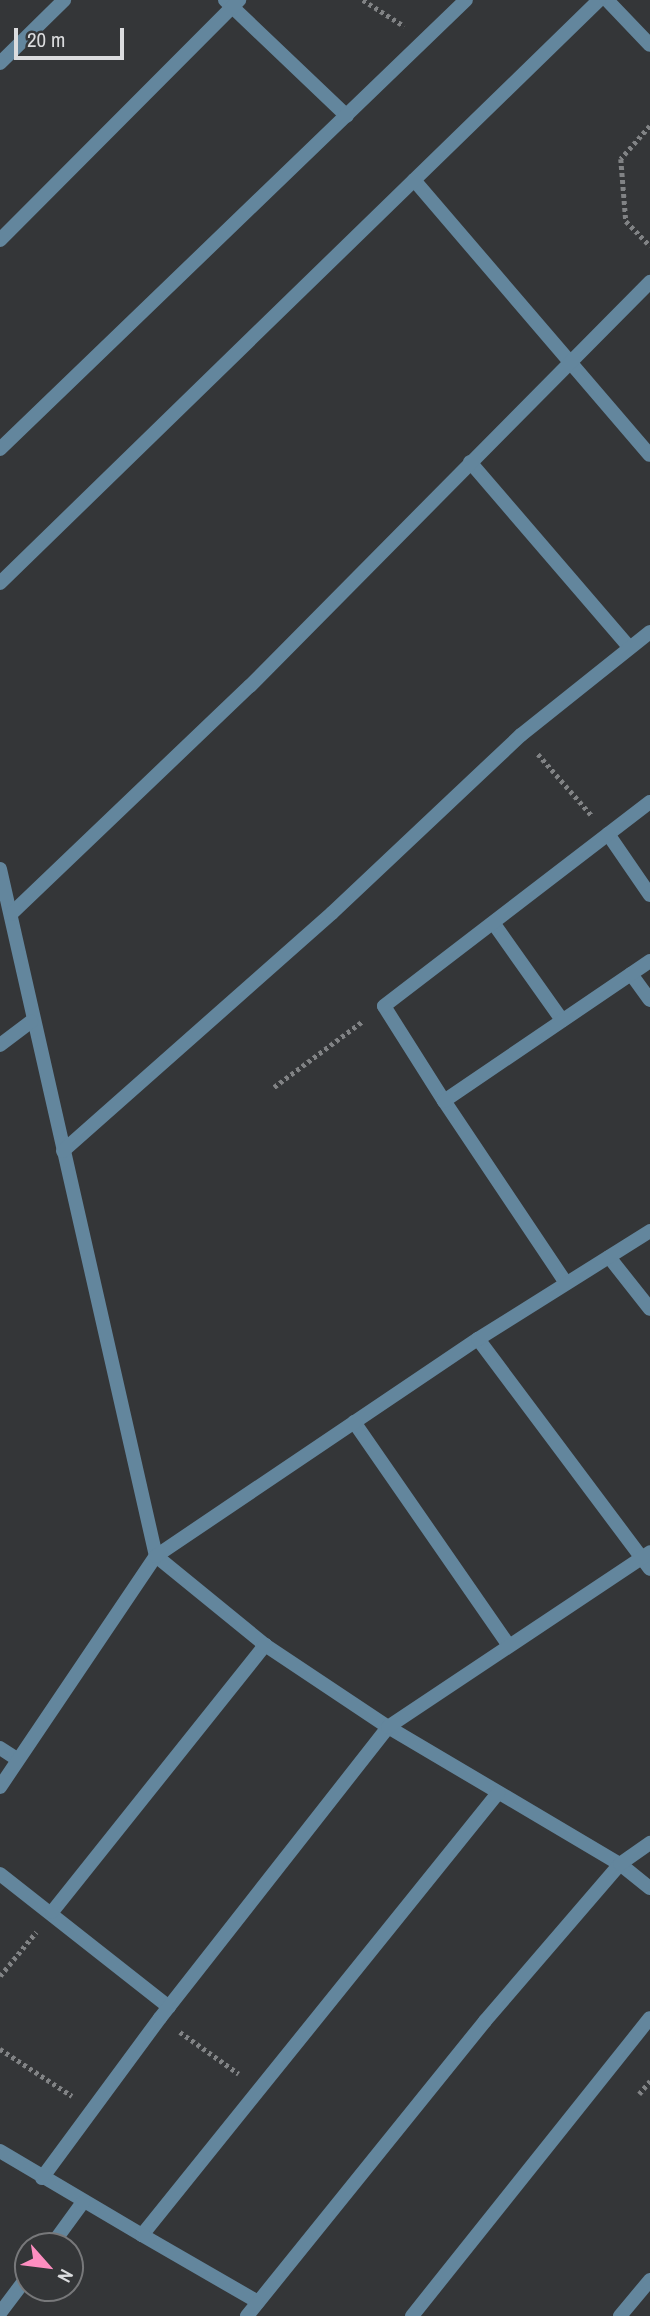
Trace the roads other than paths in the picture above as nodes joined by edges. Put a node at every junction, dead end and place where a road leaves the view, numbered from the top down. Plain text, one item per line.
1 (41, 0) edge
2 (64, 0) edge
3 (466, 0) edge
4 (599, 0) edge
5 (607, 0) edge
6 (232, 2) edge
7 (52, 12) junction
8 (650, 44) edge
9 (0, 62) edge
10 (347, 116) junction
11 (414, 180) junction
12 (0, 240) edge
13 (650, 282) edge
14 (570, 359) junction
15 (0, 449) edge
16 (650, 455) edge
17 (470, 462) junction
18 (0, 583) edge
19 (650, 632) edge
20 (630, 648) junction
21 (650, 802) edge
22 (607, 834) junction
23 (0, 869) edge
24 (650, 895) edge
25 (11, 914) junction
26 (494, 924) junction
27 (650, 961) edge
28 (631, 974) junction
29 (650, 1000) edge
30 (562, 1020) junction
31 (31, 1022) junction
32 (0, 1045) edge
33 (444, 1101) junction
34 (63, 1151) junction
35 (650, 1230) edge
36 (609, 1257) junction
37 (566, 1283) junction
38 (650, 1309) edge
39 (478, 1339) junction
40 (354, 1422) junction
41 (156, 1556) junction
42 (647, 1560) edge
43 (265, 1645) junction
44 (509, 1646) junction
45 (388, 1727) junction
46 (0, 1748) edge
47 (17, 1759) junction
48 (0, 1787) edge
49 (498, 1793) junction
50 (650, 1843) edge
51 (620, 1864) junction
52 (0, 1874) edge
53 (650, 1888) edge
54 (52, 1912) junction
55 (165, 2012) junction
56 (650, 2018) edge
57 (0, 2151) edge
58 (42, 2178) junction
59 (83, 2202) junction
60 (61, 2232) edge
61 (142, 2235) junction
62 (650, 2280) edge
63 (14, 2294) edge
64 (258, 2302) junction
65 (0, 2313) edge
66 (247, 2316) edge
67 (412, 2316) edge
68 (620, 2316) edge

1 - 7 street
2 - 7 street
3 - 10 street
4 - 11 street
5 - 8 street
6 - 10 street
6 - 12 street
7 - 9 street
10 - 15 street
11 - 14 street
11 - 18 street
13 - 14 street
14 - 16 street
14 - 17 street
17 - 20 street
17 - 25 street
19 - 20 street
20 - 34 street
21 - 22 street
22 - 24 street
22 - 26 street
23 - 25 street
25 - 31 street
26 - 30 street
26 - 33 street
27 - 28 street
28 - 29 street
28 - 30 street
30 - 33 street
31 - 32 street
31 - 34 street
33 - 37 street
34 - 41 street
35 - 36 street
36 - 37 street
36 - 38 street
37 - 39 street
39 - 40 street
39 - 42 street
40 - 41 street
40 - 44 street
41 - 43 street
41 - 47 street
42 - 44 street
43 - 45 street
43 - 54 street
44 - 45 street
45 - 49 street
45 - 55 street
46 - 47 street
47 - 48 street
49 - 51 street
49 - 61 street
50 - 51 street
51 - 53 street
51 - 64 street
52 - 54 street
54 - 55 street
55 - 58 street
56 - 67 street
57 - 58 street
58 - 59 street
59 - 60 street
59 - 61 street
61 - 64 street
62 - 68 street
63 - 65 street
64 - 66 street

